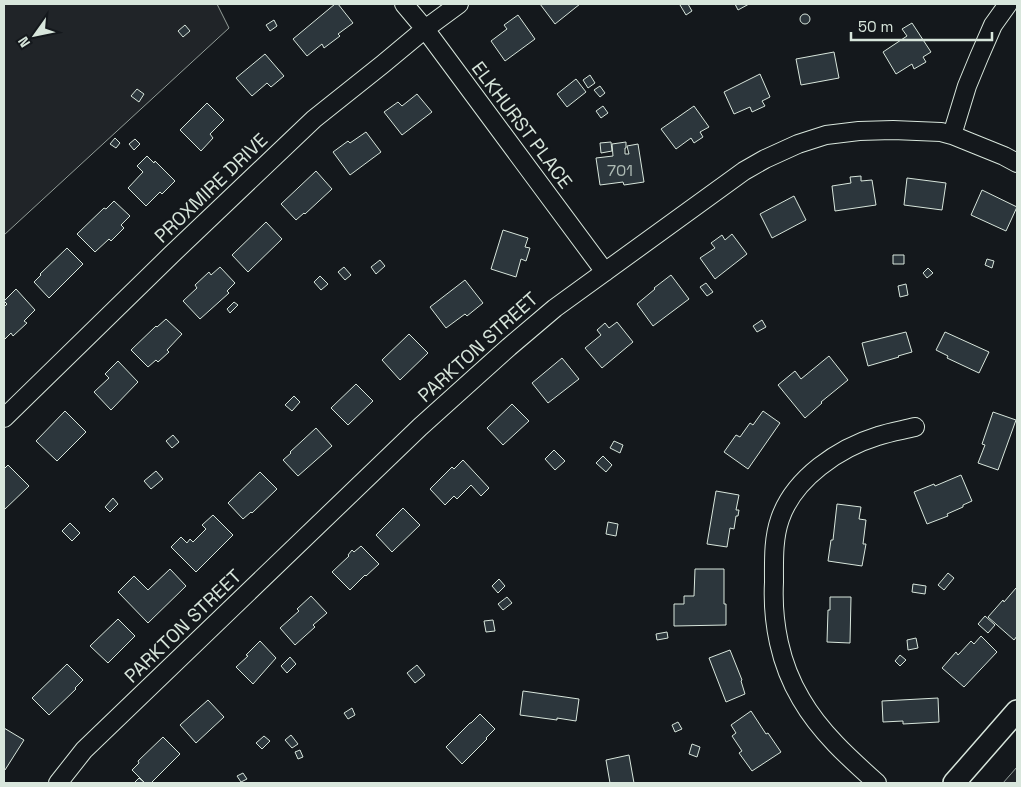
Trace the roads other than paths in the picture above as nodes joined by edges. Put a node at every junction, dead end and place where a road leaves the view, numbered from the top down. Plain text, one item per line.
1 (404, 4) edge
2 (460, 4) edge
3 (1008, 4) edge
4 (424, 29) junction
5 (952, 135) junction
6 (1017, 163) edge
7 (605, 272) junction
8 (4, 418) edge
9 (915, 427) dead end
10 (1017, 711) edge
11 (58, 783) edge
12 (877, 783) edge
13 (954, 783) edge

1 - 4 street, ELKHURST PLACE
2 - 4 street, PROXMIRE DRIVE
3 - 5 street
4 - 7 street, ELKHURST PLACE
4 - 8 street, PROXMIRE DRIVE
5 - 6 street, PARKTON STREET
5 - 7 street, PARKTON STREET
7 - 11 street, PARKTON STREET
9 - 12 street
10 - 13 street

